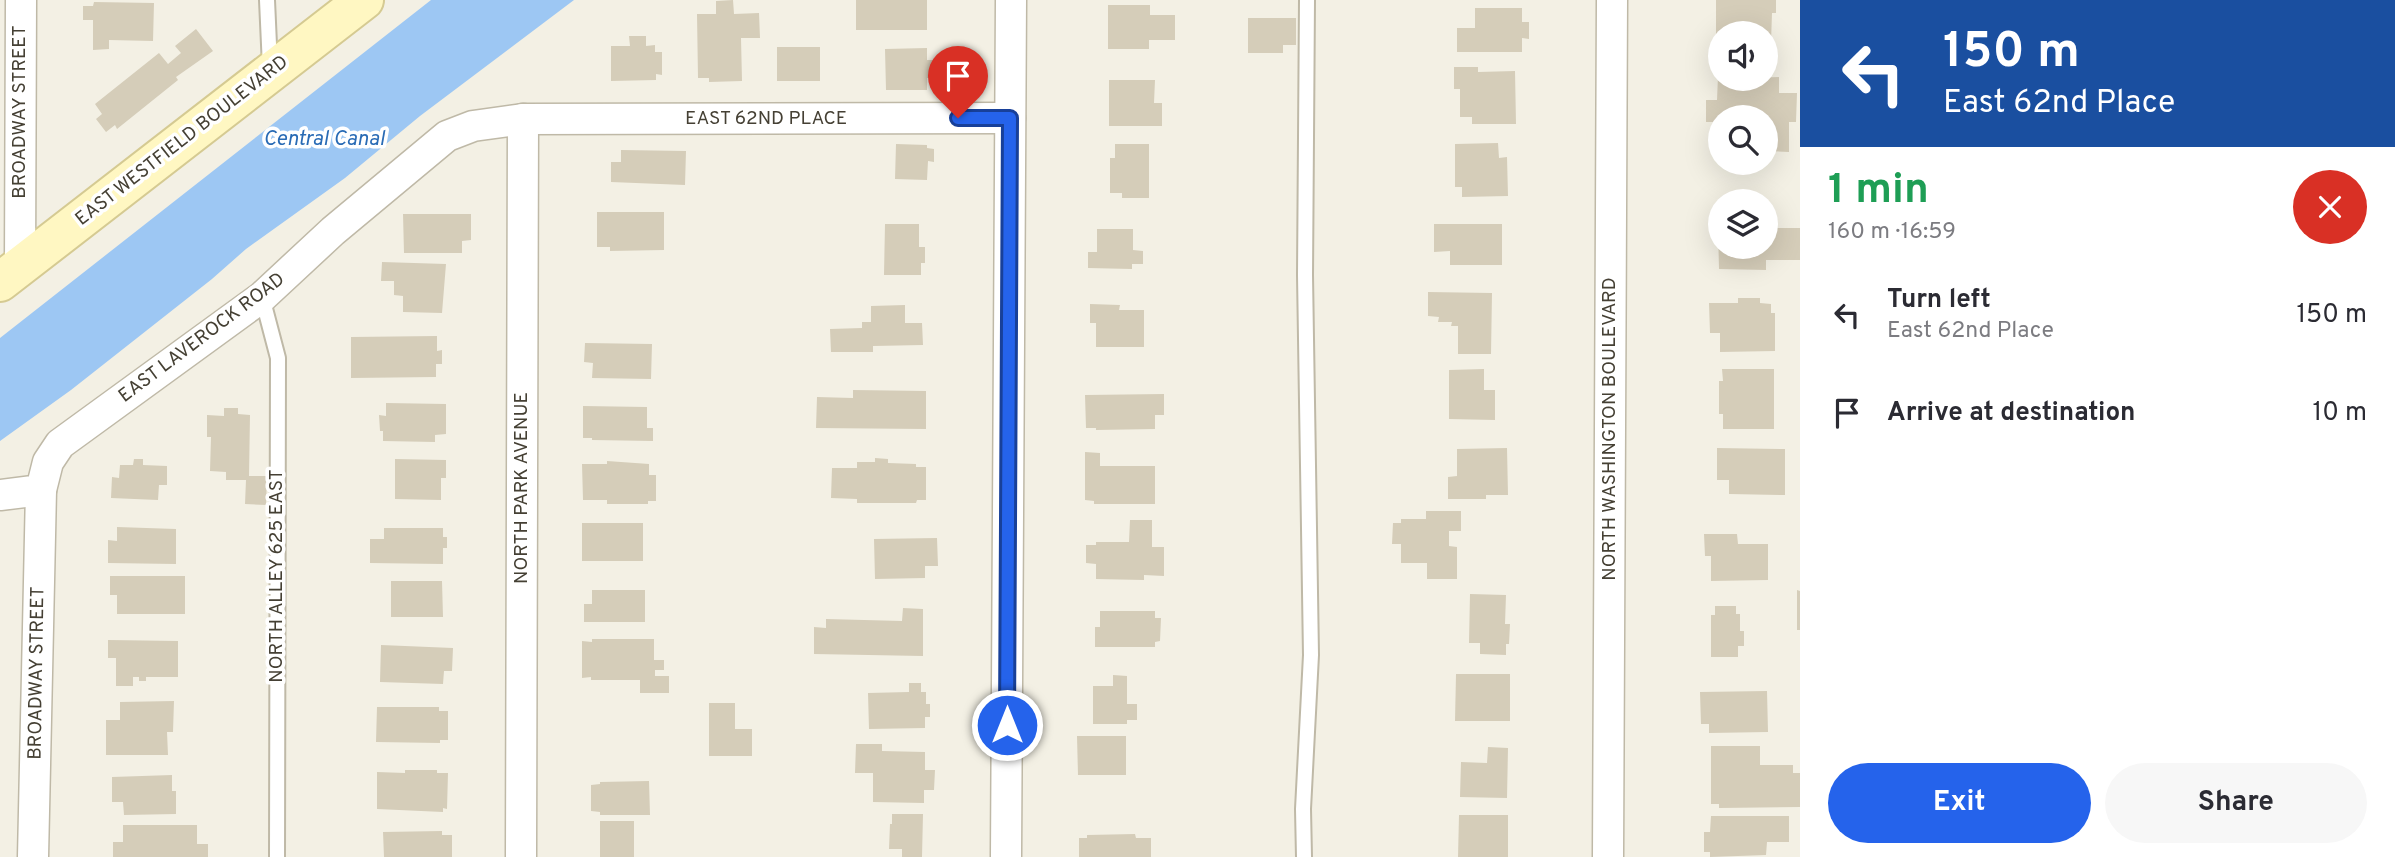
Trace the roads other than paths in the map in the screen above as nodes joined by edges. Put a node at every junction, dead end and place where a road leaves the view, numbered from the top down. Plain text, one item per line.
1 (21, 0) edge
2 (267, 0) edge
3 (364, 0) edge
4 (1011, 0) edge
5 (1307, 0) edge
6 (1612, 0) edge
7 (270, 72) junction
8 (1010, 118) junction
9 (523, 119) junction
10 (13, 259) edge
11 (261, 297) junction
12 (41, 490) junction
13 (0, 495) edge
14 (33, 857) edge
15 (277, 857) edge
16 (521, 857) edge
17 (1006, 857) edge
18 (1304, 857) edge
19 (1608, 857) edge

1 - 10 street, BROADWAY STREET
2 - 7 lane
3 - 7 main road, EAST WESTFIELD BOULEVARD
4 - 8 street
5 - 18 lane
6 - 19 street, NORTH WASHINGTON BOULEVARD
7 - 10 main road, EAST WESTFIELD BOULEVARD
8 - 9 street, EAST 62ND PLACE
8 - 17 street
9 - 11 street, EAST LAVEROCK ROAD
9 - 16 street, NORTH PARK AVENUE
11 - 12 street, EAST LAVEROCK ROAD
11 - 15 lane, NORTH ALLEY 625 EAST
12 - 13 street
12 - 14 street, BROADWAY STREET

